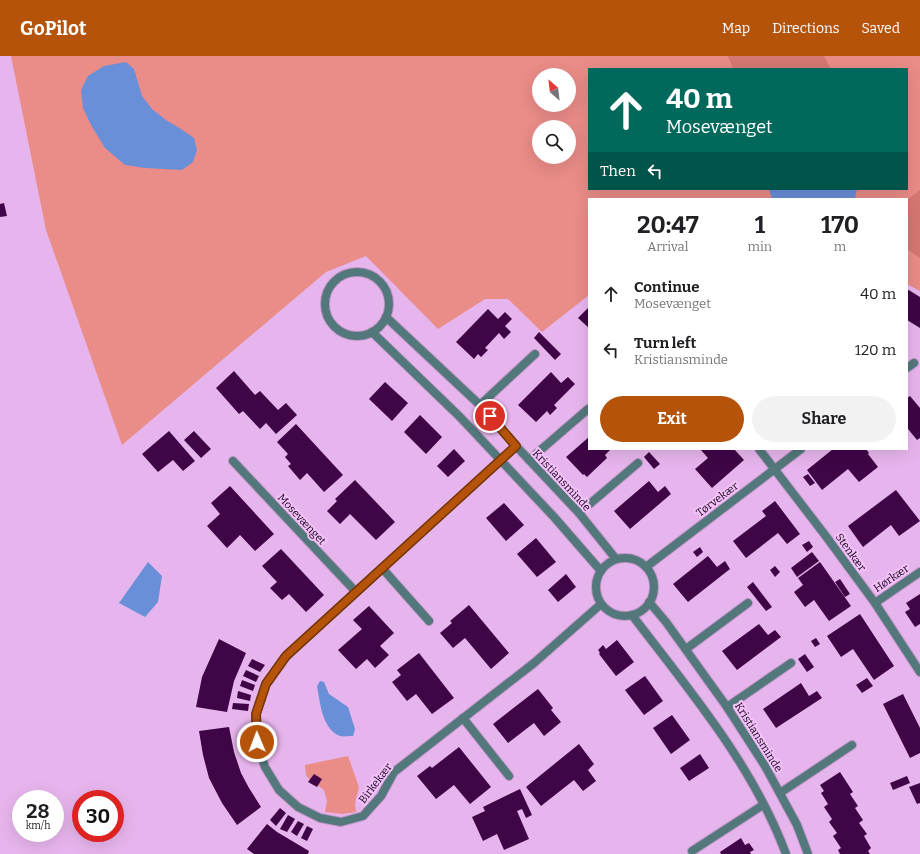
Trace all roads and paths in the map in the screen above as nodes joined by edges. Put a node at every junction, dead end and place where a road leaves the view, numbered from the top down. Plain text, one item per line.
1 (386, 317) junction
2 (372, 332) junction
3 (536, 354) dead end
4 (914, 363) dead end
5 (908, 367) edge
6 (480, 405) junction
7 (588, 409) dead end
8 (516, 446) junction
9 (760, 450) edge
10 (800, 450) edge
11 (233, 460) dead end
12 (501, 460) junction
13 (530, 460) junction
14 (638, 463) dead end
15 (775, 469) junction
16 (579, 513) junction
17 (616, 559) junction
18 (646, 567) junction
19 (382, 568) junction
20 (600, 571) junction
21 (920, 572) edge
22 (356, 592) junction
23 (649, 602) junction
24 (748, 603) dead end
25 (875, 603) junction
26 (601, 604) junction
27 (632, 615) junction
28 (429, 622) dead end
29 (686, 649) junction
30 (791, 663) dead end
31 (920, 672) edge
32 (727, 707) junction
33 (463, 718) junction
34 (852, 745) dead end
35 (509, 776) dead end
36 (780, 792) junction
37 (763, 805) junction
38 (692, 852) dead end
39 (786, 854) edge
40 (808, 854) edge

1 - 2 street
1 - 2 street
1 - 6 street, Kristiansminde
2 - 12 street
3 - 6 street
4 - 5 street
6 - 8 street, Kristiansminde
7 - 13 street
8 - 12 street
8 - 13 street, Kristiansminde
9 - 15 street, Stenkær
10 - 15 street, Tørvekær
11 - 22 street, Mosevænget
12 - 19 street
12 - 20 street
13 - 16 street, Kristiansminde
14 - 16 street
15 - 18 street, Tørvekær
15 - 25 street, Stenkær
16 - 17 street, Kristiansminde
17 - 18 street
17 - 20 street
18 - 23 street
19 - 22 street
19 - 28 street
20 - 26 street
21 - 25 street, Hørkær
22 - 33 street, Birkekær
23 - 27 street
23 - 29 street, Kristiansminde
24 - 29 street
25 - 31 street, Stenkær
26 - 27 street
26 - 33 street, Birkekær
27 - 37 street
29 - 32 street, Kristiansminde
30 - 32 street
32 - 36 street, Kristiansminde
33 - 35 street
34 - 36 street
36 - 40 street, Kristiansminde
37 - 38 street
37 - 39 street

